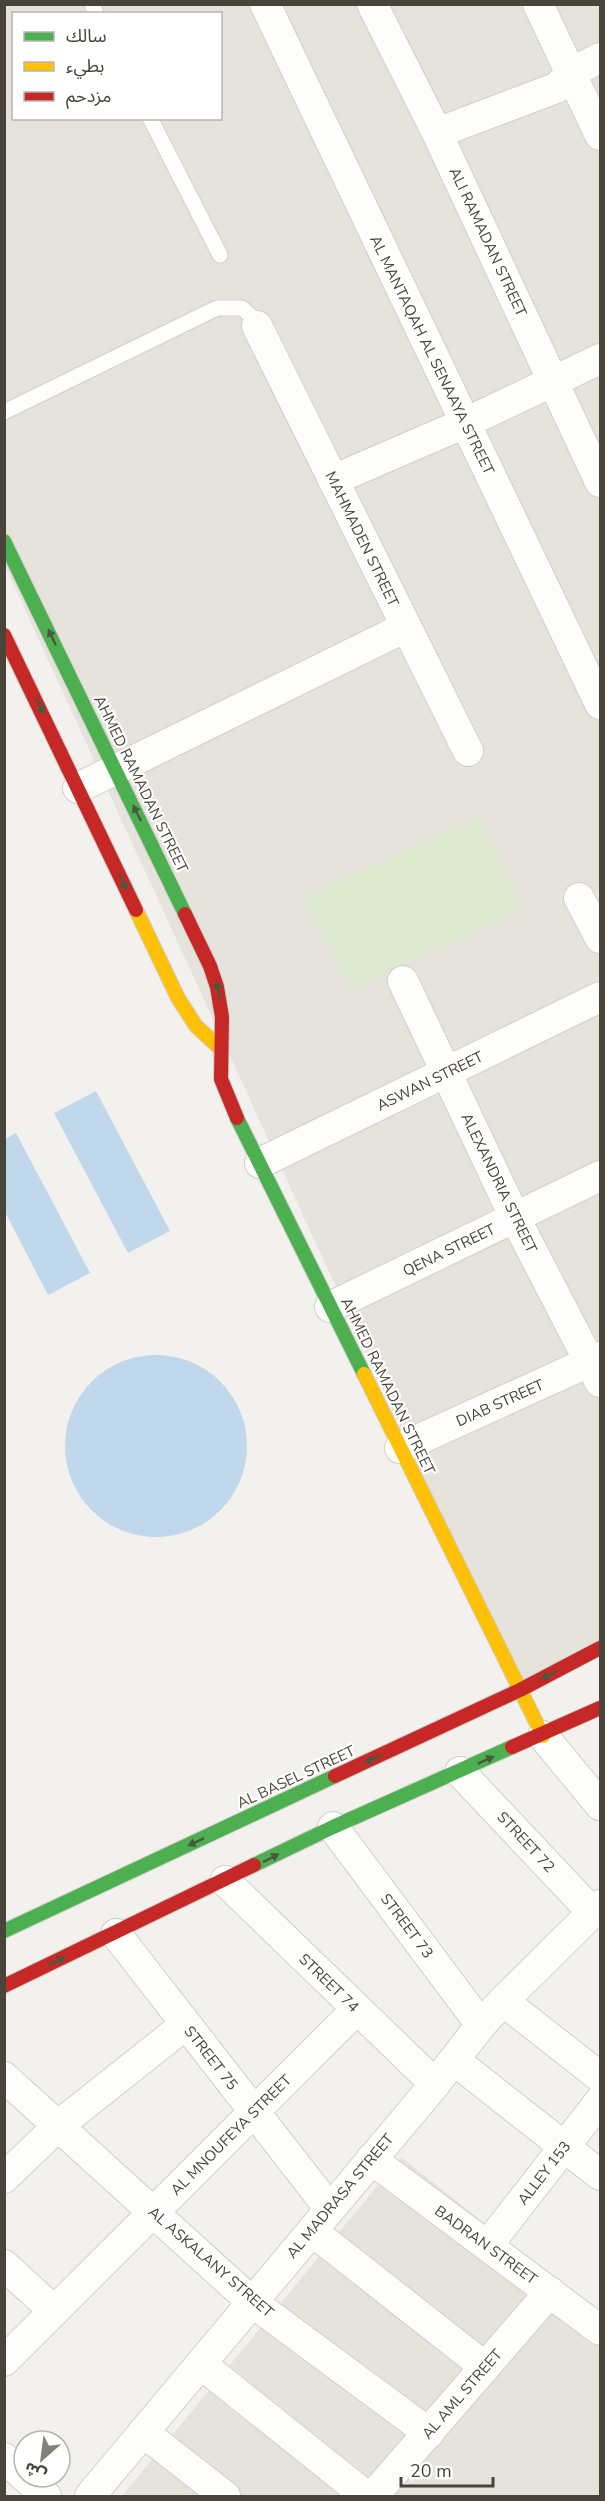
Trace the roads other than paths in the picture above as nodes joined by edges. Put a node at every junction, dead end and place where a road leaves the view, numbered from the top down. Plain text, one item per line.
1 (265, 4) edge
2 (372, 4) edge
3 (538, 4) edge
4 (600, 58) edge
5 (571, 75) junction
6 (151, 120) edge
7 (437, 133) junction
8 (600, 135) edge
9 (220, 255) dead end
10 (257, 326) joint
11 (600, 359) edge
12 (555, 381) junction
13 (4, 412) edge
14 (465, 423) junction
15 (333, 480) junction
16 (600, 482) edge
17 (4, 541) edge
18 (406, 627) junction
19 (4, 635) edge
20 (600, 704) edge
21 (468, 751) dead end
22 (116, 770) junction
23 (78, 788) junction
24 (579, 898) dead end
25 (600, 938) edge
26 (403, 981) dead end
27 (600, 997) edge
28 (220, 1048) junction
29 (447, 1073) junction
30 (260, 1163) junction
31 (600, 1176) edge
32 (515, 1218) junction
33 (330, 1307) junction
34 (597, 1367) edge
35 (400, 1448) junction
36 (600, 1648) edge
37 (520, 1690) junction
38 (600, 1708) edge
39 (543, 1736) junction
40 (460, 1772) junction
41 (600, 1805) edge
42 (333, 1827) junction
43 (225, 1881) junction
44 (597, 1909) edge
45 (4, 1932) edge
46 (116, 1934) junction
47 (4, 1986) edge
48 (503, 2001) junction
49 (356, 2010) junction
50 (185, 2025) junction
51 (481, 2025) junction
52 (454, 2060) junction
53 (4, 2077) edge
54 (600, 2077) edge
55 (435, 2084) junction
56 (600, 2101) edge
57 (253, 2112) junction
58 (59, 2125) junction
59 (564, 2147) junction
60 (371, 2159) junction
61 (600, 2175) edge
62 (4, 2178) edge
63 (154, 2212) junction
64 (321, 2220) junction
65 (487, 2246) junction
66 (4, 2265) edge
67 (550, 2292) junction
68 (252, 2302) junction
69 (54, 2311) junction
70 (598, 2324) edge
71 (4, 2361) edge
72 (201, 2364) junction
73 (485, 2367) junction
74 (143, 2432) junction
75 (429, 2433) junction
76 (90, 2496) edge
77 (225, 2496) edge
78 (366, 2496) edge
79 (373, 2496) edge

1 - 14 street, AL MANTAQAH AL SENAAYA STREET
2 - 7 street, ALI RAMADAN STREET
3 - 5 street
4 - 5 street
5 - 7 street
5 - 8 street
6 - 9 lane
7 - 12 street, ALI RAMADAN STREET
10 - 13 lane
10 - 15 street, MAHMADEN STREET
11 - 12 street
12 - 14 street
12 - 16 street, ALI RAMADAN STREET
14 - 15 street
14 - 20 street, AL MANTAQAH AL SENAAYA STREET
15 - 18 street, MAHMADEN STREET
22 -> 17 street, AHMED RAMADAN STREET
18 - 21 street, MAHMADEN STREET
18 - 22 street
19 -> 23 street
22 - 23 street
28 -> 22 street, AHMED RAMADAN STREET
23 -> 28 street
24 - 25 street
26 - 29 street, ALEXANDRIA STREET
27 - 29 street, ASWAN STREET
28 - 30 street, AHMED RAMADAN STREET
29 - 30 street, ASWAN STREET
29 - 32 street, ALEXANDRIA STREET
30 - 33 street, AHMED RAMADAN STREET
31 - 32 street, QENA STREET
32 - 33 street, QENA STREET
32 - 34 street, ALEXANDRIA STREET
33 - 35 street, AHMED RAMADAN STREET
34 - 35 street, DIAB STREET
35 - 37 street, AHMED RAMADAN STREET
36 -> 37 street, AL BASEL STREET
37 - 39 street, AHMED RAMADAN STREET
37 -> 45 street, AL BASEL STREET
38 - 39 street
40 -> 39 street
39 - 41 street
40 - 42 street
40 - 44 street, STREET 72
43 -> 42 street
42 - 51 street, STREET 73
43 - 46 street
43 - 49 street, STREET 74
44 - 48 street, AL MADRASA STREET
47 -> 46 street
46 - 50 street, STREET 75
48 - 51 street, AL MADRASA STREET
48 - 54 street
49 - 55 street, STREET 74
49 - 57 street, AL MNOUFEYA STREET
50 - 57 street, STREET 75
50 - 58 street
51 - 52 street, AL MADRASA STREET
52 - 55 street, AL MADRASA STREET
52 - 59 street
53 - 58 street, AL ASKALANY STREET
55 - 60 street, AL MADRASA STREET
56 - 59 street, ALLEY 153
57 - 63 street, AL MNOUFEYA STREET
57 - 64 street, STREET 75
58 - 62 street
58 - 63 street, AL ASKALANY STREET
59 - 61 street
59 - 65 street, ALLEY 153
60 - 64 street, AL MADRASA STREET
60 - 65 street, BADRAN STREET
63 - 68 street, AL ASKALANY STREET
63 - 69 street, AL MNOUFEYA STREET
64 - 68 street, AL MADRASA STREET
64 - 73 street, STREET 75
65 - 67 street, BADRAN STREET
66 - 69 street
67 - 70 street, BADRAN STREET
67 - 73 street, AL AML STREET
68 - 72 street, AL MADRASA STREET
68 - 75 street, AL ASKALANY STREET
69 - 71 street, AL MNOUFEYA STREET
72 - 74 street, AL MADRASA STREET
72 - 78 street
73 - 75 street, AL AML STREET
74 - 76 street, AL MADRASA STREET
74 - 77 street
75 - 79 street, AL AML STREET

